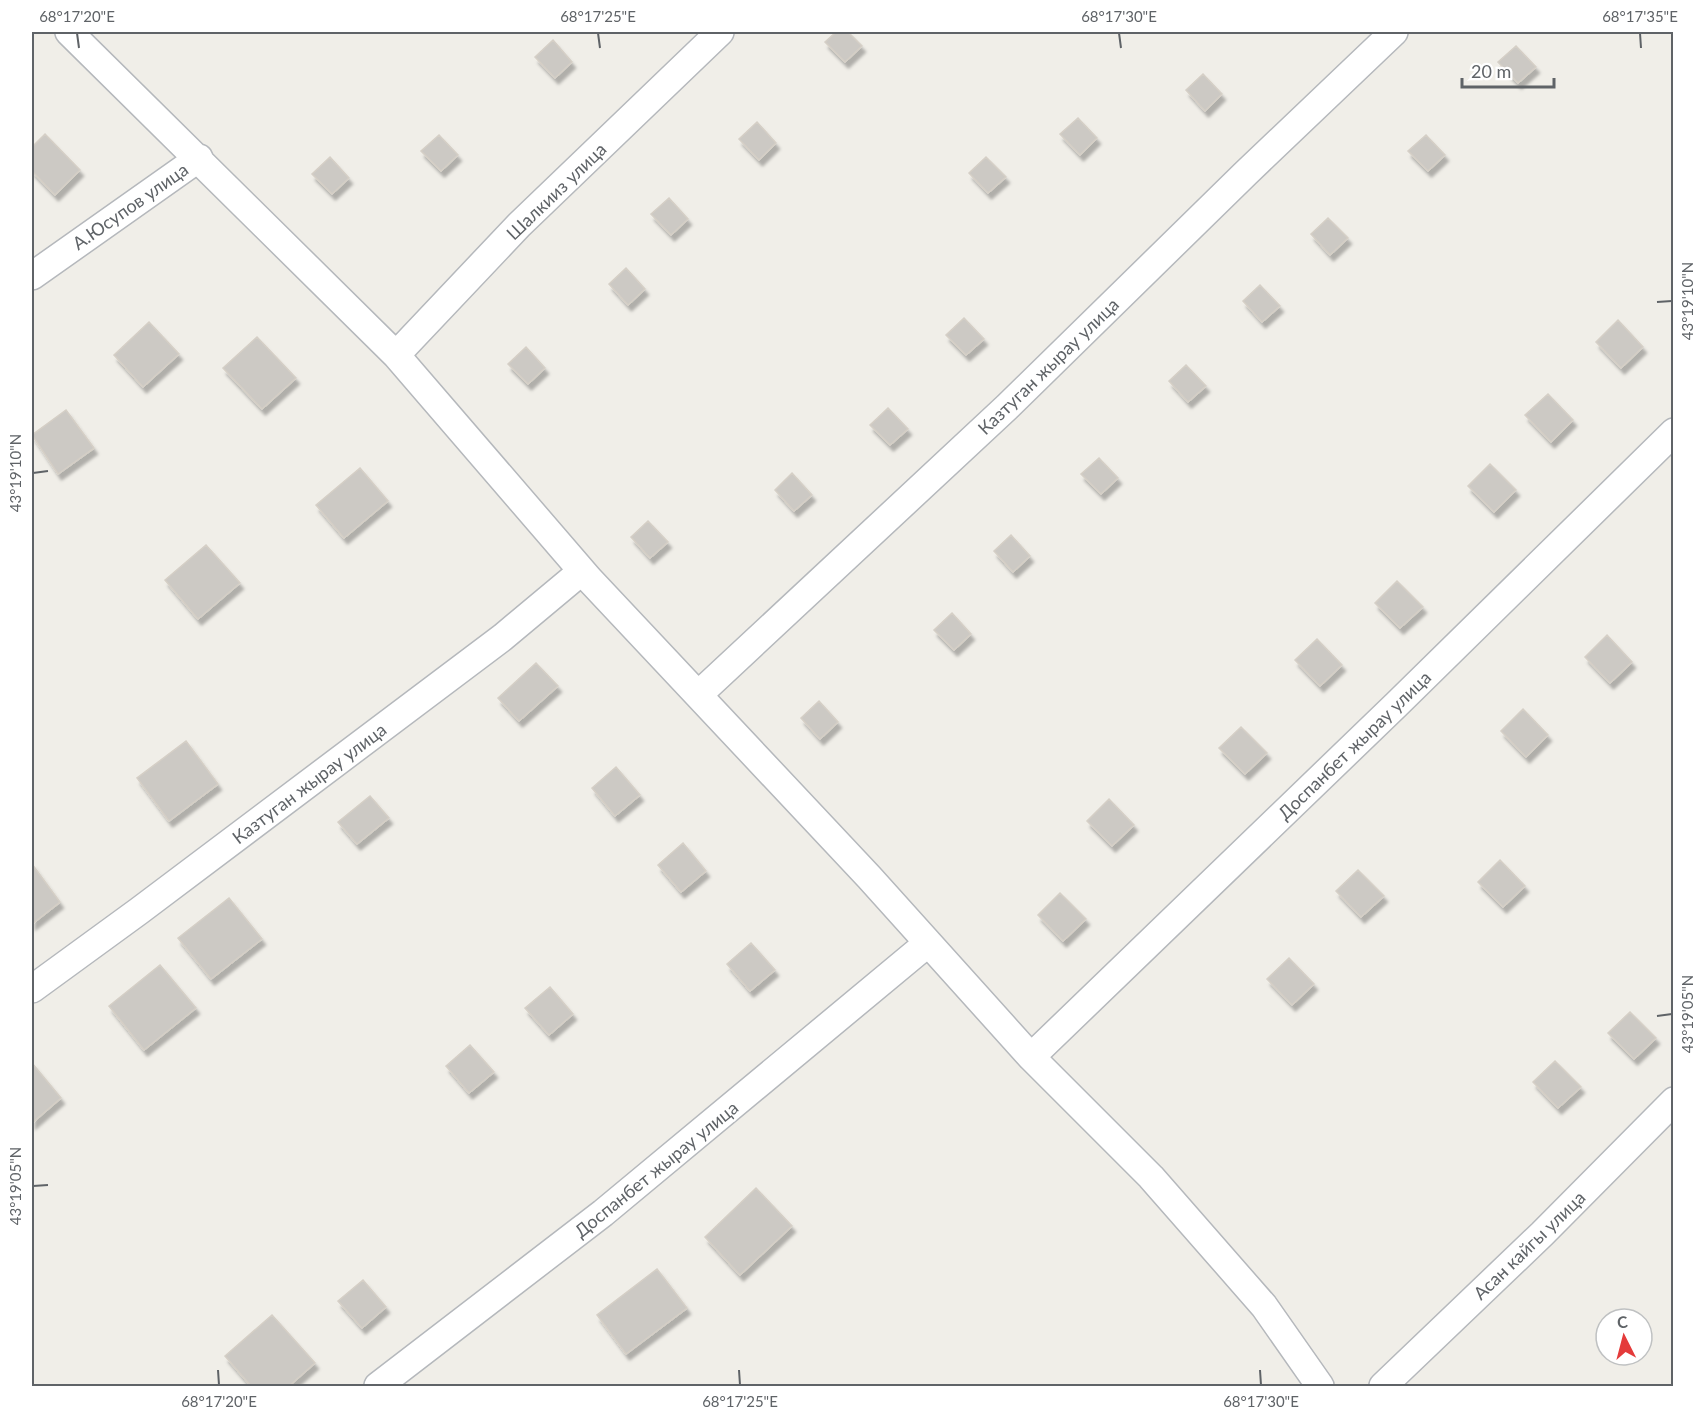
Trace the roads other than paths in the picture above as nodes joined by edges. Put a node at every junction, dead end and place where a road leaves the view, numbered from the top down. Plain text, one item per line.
1 (69, 32) edge
2 (720, 32) edge
3 (1394, 32) edge
4 (199, 158) junction
5 (32, 276) edge
6 (396, 355) junction
7 (1674, 432) edge
8 (582, 571) junction
9 (698, 695) junction
10 (928, 943) junction
11 (32, 989) edge
12 (1031, 1057) junction
13 (1674, 1101) edge
14 (378, 1386) edge
15 (1320, 1386) edge
16 (1383, 1386) edge

1 - 4 street, А.Юсупов улица
2 - 6 street, Шалкииз улица
3 - 9 street, Казтуган жырау улица
4 - 5 street, А.Юсупов улица
4 - 6 street
6 - 8 street
7 - 12 street, Доспанбет жырау улица
8 - 9 street
8 - 11 street, Казтуган жырау улица
9 - 10 street
10 - 12 street
10 - 14 street, Доспанбет жырау улица
12 - 15 street
13 - 16 street, Асан кайгы улица

